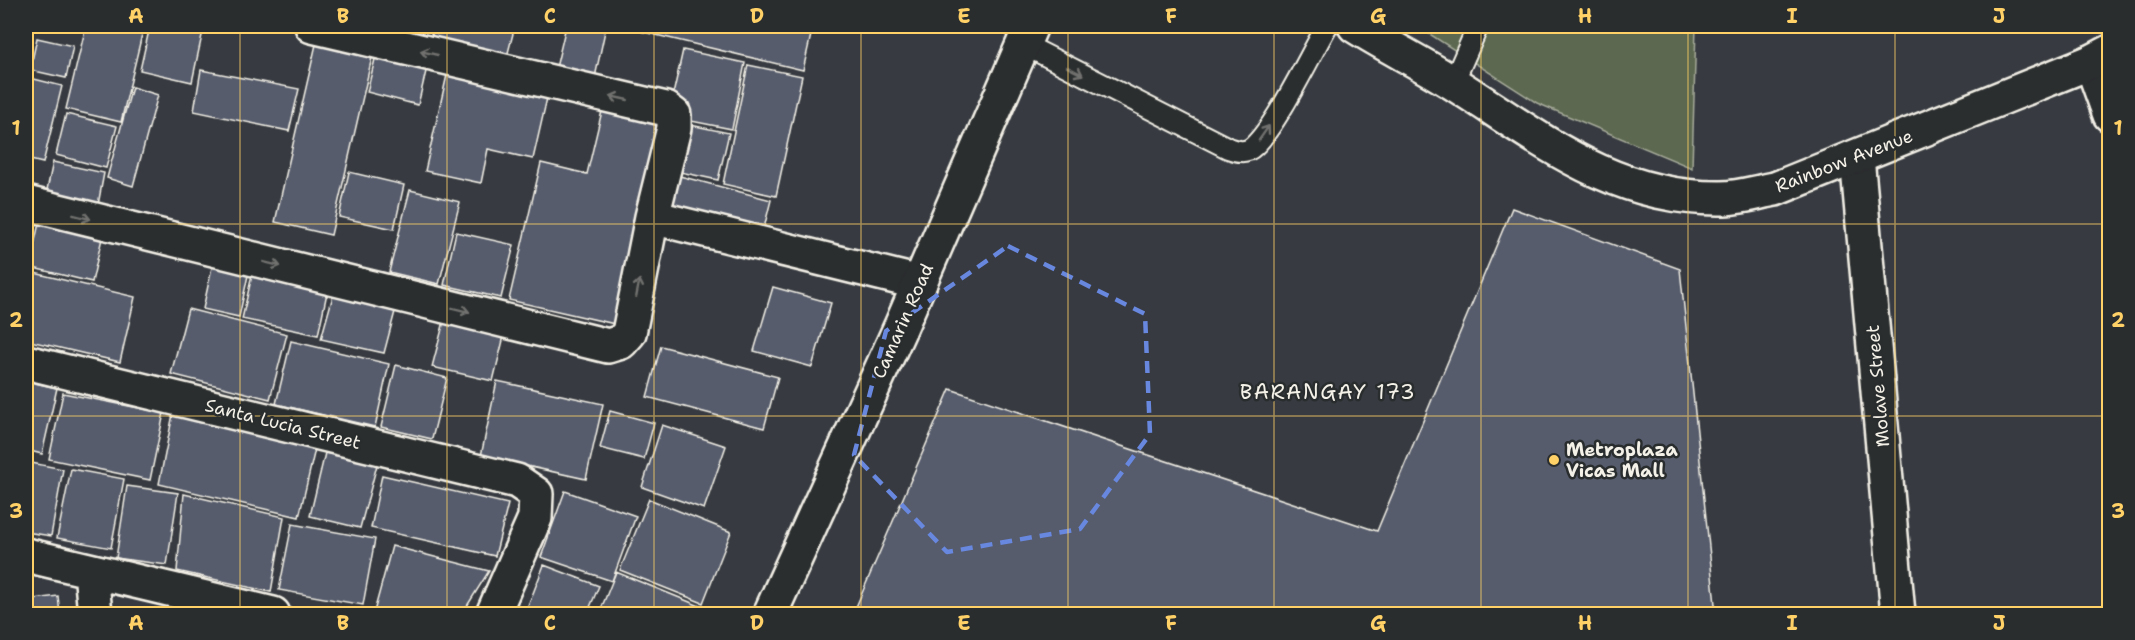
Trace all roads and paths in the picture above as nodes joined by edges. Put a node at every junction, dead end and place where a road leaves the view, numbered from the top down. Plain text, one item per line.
1 (312, 26) edge
2 (1327, 26) edge
3 (1355, 26) edge
4 (1478, 26) edge
5 (1027, 35) edge
6 (2100, 57) edge
7 (1453, 83) junction
8 (2109, 115) edge
9 (1857, 157) junction
10 (26, 203) edge
11 (652, 217) junction
12 (920, 283) junction
13 (26, 362) edge
14 (26, 555) edge
15 (91, 571) junction
16 (95, 615) edge
17 (273, 615) edge
18 (493, 615) edge
19 (770, 615) edge
20 (1898, 615) edge

11 -> 1 street
5 -> 2 lane
3 - 7 street, Rainbow Avenue
4 - 7 lane
5 - 12 street, Camarin Road
6 - 8 street
6 - 9 street, Rainbow Avenue
7 - 9 street, Rainbow Avenue
9 - 20 street, Molave Street
10 -> 11 street
11 - 12 street
12 - 19 street, Camarin Road
13 - 18 street, Santa Lucia Street
14 - 15 street
15 - 16 street
15 - 17 street

